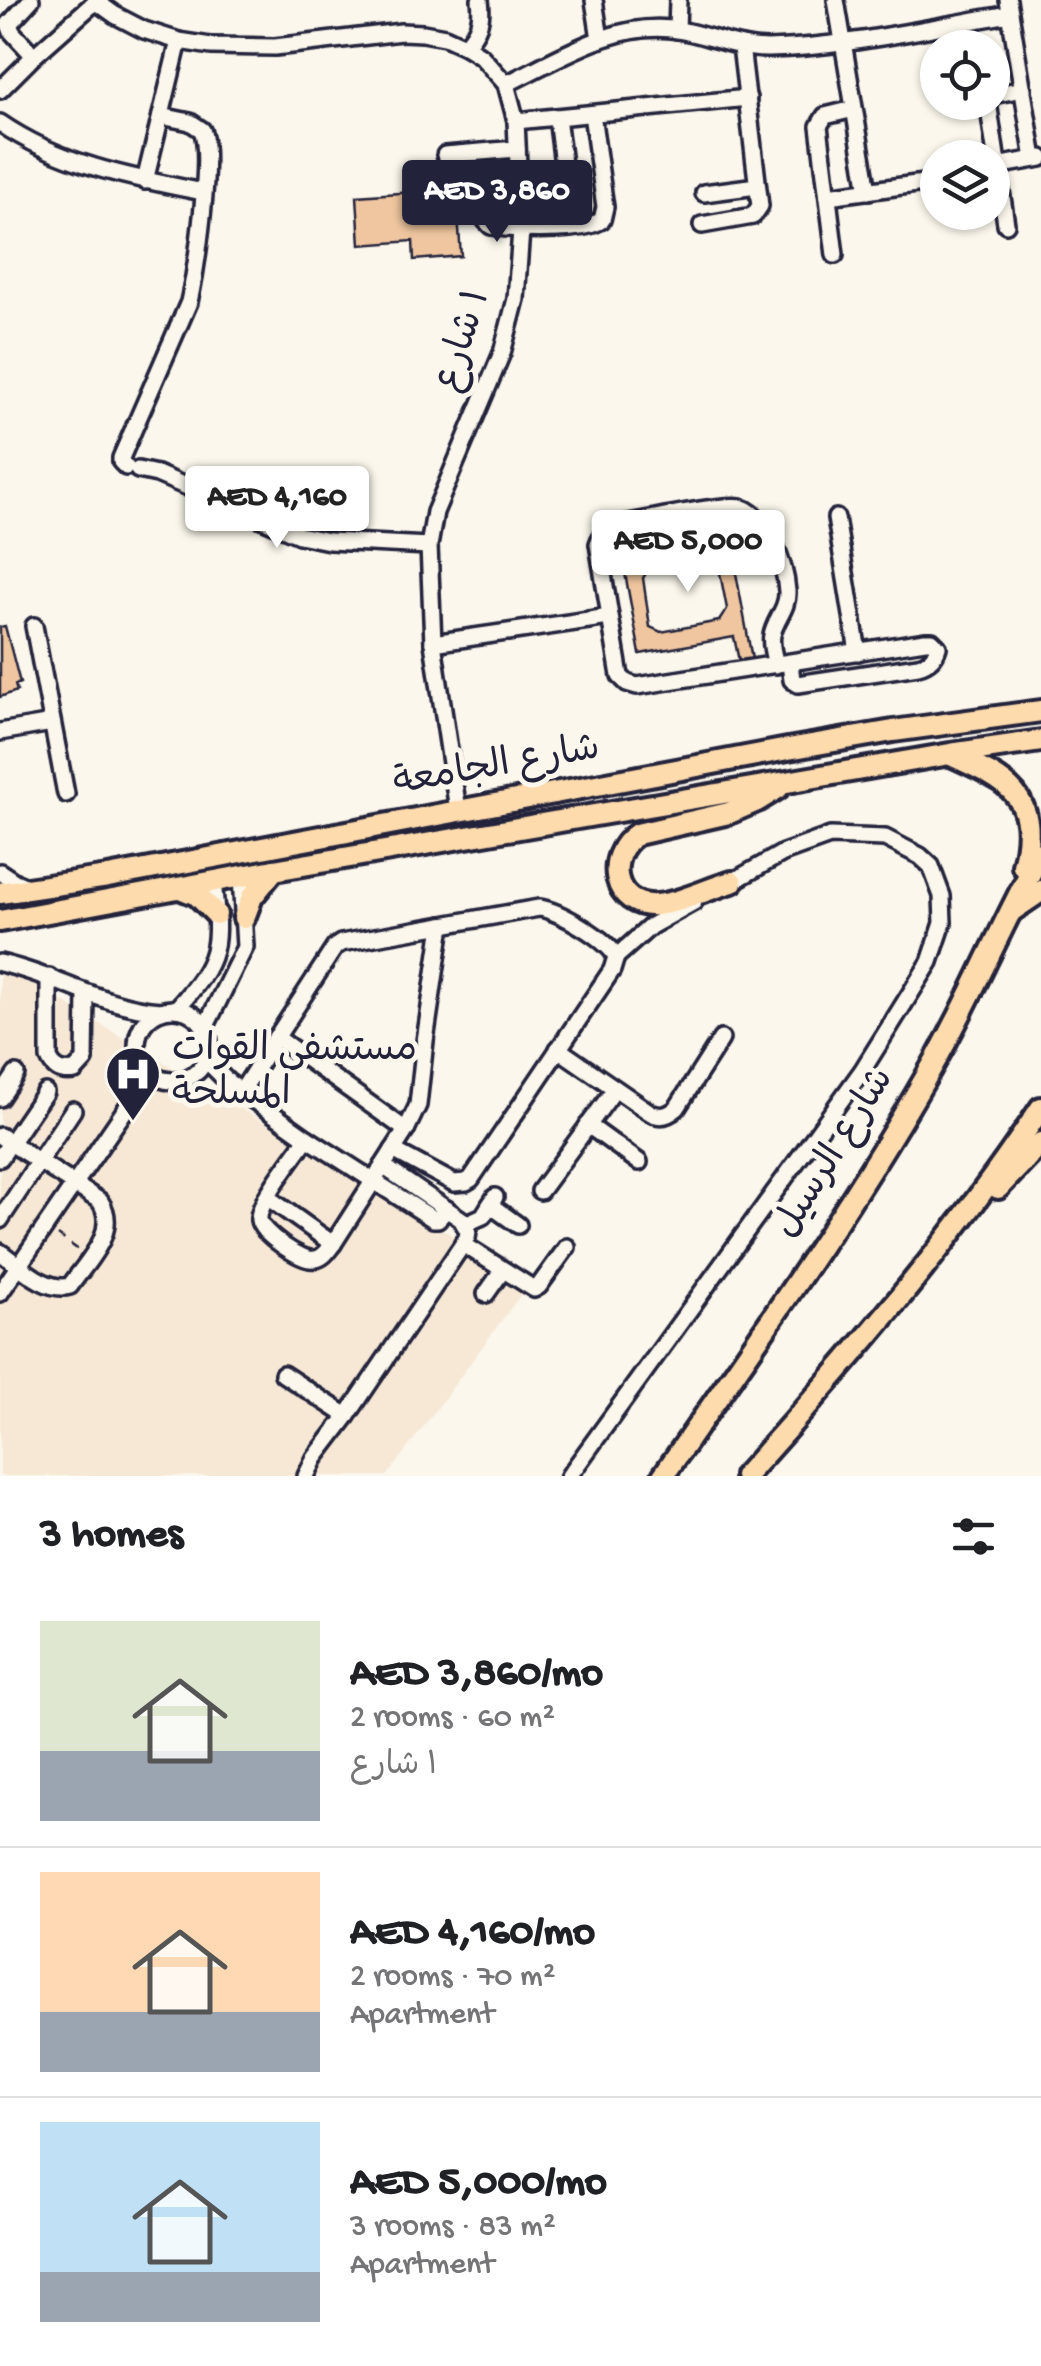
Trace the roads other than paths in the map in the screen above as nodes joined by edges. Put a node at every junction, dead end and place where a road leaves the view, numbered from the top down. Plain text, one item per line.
1 (31, 0) edge
2 (480, 0) edge
3 (594, 0) edge
4 (678, 0) edge
5 (836, 0) edge
6 (95, 1) edge
7 (1009, 7) edge
8 (677, 30) junction
9 (600, 40) junction
10 (178, 41) junction
11 (842, 42) junction
12 (465, 46) junction
13 (742, 46) junction
14 (34, 56) junction
15 (506, 84) junction
16 (1023, 89) junction
17 (0, 90) edge
18 (1010, 92) edge
19 (748, 98) junction
20 (854, 109) junction
21 (592, 114) junction
22 (161, 116) junction
23 (557, 117) junction
24 (516, 121) junction
25 (0, 122) edge
26 (517, 150) junction
27 (445, 155) dead end
28 (1038, 159) edge
29 (1010, 164) edge
30 (145, 180) junction
31 (519, 183) junction
32 (920, 183) edge
33 (757, 186) junction
34 (868, 190) junction
35 (203, 192) junction
36 (704, 194) dead end
37 (828, 196) junction
38 (702, 226) dead end
39 (572, 228) junction
40 (520, 230) junction
41 (836, 255) dead end
42 (836, 518) dead end
43 (430, 546) junction
44 (608, 617) junction
45 (34, 626) dead end
46 (433, 642) junction
47 (858, 652) junction
48 (783, 664) junction
49 (1041, 696) edge
50 (1041, 711) edge
51 (1008, 715) junction
52 (52, 723) junction
53 (0, 732) edge
54 (1041, 742) edge
55 (950, 754) junction
56 (788, 782) junction
57 (66, 794) dead end
58 (458, 810) junction
59 (1041, 853) edge
60 (274, 870) junction
61 (0, 872) edge
62 (1041, 872) edge
63 (241, 876) junction
64 (213, 881) junction
65 (732, 882) junction
66 (180, 888) junction
67 (32, 889) junction
68 (1032, 889) edge
69 (0, 893) edge
70 (216, 914) junction
71 (244, 918) junction
72 (0, 921) edge
73 (442, 925) junction
74 (616, 957) junction
75 (212, 961) junction
76 (985, 962) junction
77 (0, 963) edge
78 (236, 968) junction
79 (50, 977) junction
80 (192, 991) junction
81 (86, 993) junction
82 (108, 1002) junction
83 (215, 1006) junction
84 (168, 1010) junction
85 (205, 1028) junction
86 (276, 1037) junction
87 (721, 1039) dead end
88 (137, 1042) junction
89 (558, 1049) junction
90 (208, 1056) junction
91 (142, 1065) junction
92 (16, 1074) dead end
93 (190, 1077) junction
94 (166, 1081) junction
95 (234, 1087) junction
96 (615, 1089) junction
97 (45, 1092) dead end
98 (134, 1097) junction
99 (0, 1098) edge
100 (1041, 1108) edge
101 (74, 1110) dead end
102 (588, 1125) junction
103 (406, 1130) junction
104 (307, 1138) junction
105 (5, 1140) edge
106 (1041, 1143) edge
107 (394, 1150) junction
108 (0, 1158) edge
109 (39, 1161) junction
110 (639, 1162) dead end
111 (383, 1166) junction
112 (373, 1182) junction
113 (76, 1185) junction
114 (540, 1191) dead end
115 (268, 1197) junction
116 (447, 1210) junction
117 (0, 1220) edge
118 (465, 1224) junction
119 (518, 1225) dead end
120 (957, 1228) junction
121 (333, 1244) junction
122 (463, 1244) junction
123 (567, 1247) dead end
124 (0, 1252) edge
125 (20, 1265) junction
126 (502, 1270) junction
127 (0, 1293) edge
128 (486, 1294) dead end
129 (283, 1374) dead end
130 (347, 1416) junction
131 (306, 1476) edge
132 (569, 1476) edge
133 (663, 1476) edge
134 (745, 1476) edge

1 - 14 street
2 - 12 street
3 - 9 street
4 - 8 street
5 - 11 street
6 - 10 street
6 - 14 street
7 - 11 street
7 - 16 street
8 - 9 street
8 - 13 street
9 - 15 street
10 - 12 street
10 - 22 street
11 - 13 street
11 - 20 street
12 - 15 street
13 - 19 street
14 - 17 street
15 - 24 street, ١ شارع
16 - 18 street
16 - 28 street
19 - 21 street
19 - 33 street
20 - 34 street
20 - 37 street
21 - 23 street
21 - 39 street
22 - 30 street
22 - 35 street
23 - 24 street
23 - 39 street
24 - 26 street, ١ شارع
25 - 30 street
26 - 27 street
26 - 31 street, ١ شارع
28 - 29 street
30 - 35 street
31 - 40 street, ١ شارع
31 - 40 street
32 - 34 street
33 - 36 street
33 - 38 street
34 - 37 street
35 - 43 street
37 - 41 street
39 - 40 street
40 - 43 street, ١ شارع
42 - 47 street
43 - 46 street, ١ شارع
44 - 46 street
44 - 48 street
44 - 48 street
45 - 52 street
46 - 58 street, ١ شارع
47 - 48 street
47 - 48 street
49 - 51 main road
50 - 51 main road, شارع الجامعة
51 - 58 main road, شارع الجامعة
52 - 53 street
52 - 57 street
54 - 55 main road, شارع الجامعة
55 - 56 main road, شارع الجامعة
55 - 76 main road
56 - 60 main road, شارع الجامعة
56 - 65 main road
58 - 67 main road, شارع الجامعة
59 - 68 main road, شارع الرسيل
60 - 63 main road, شارع الجامعة
60 - 71 main road
61 - 67 street
62 - 68 main road
63 - 64 main road, شارع الجامعة
63 - 71 street
64 - 66 main road, شارع الجامعة
64 - 70 street
65 - 74 street
65 - 132 street
66 - 70 main road
66 - 72 main road, شارع الجامعة
67 - 69 main road, شارع الجامعة
68 - 76 main road, شارع الرسيل
70 - 75 street
71 - 78 street
73 - 74 street
73 - 86 street
73 - 103 street
74 - 89 street
75 - 78 street
75 - 80 street
76 - 133 main road, شارع الرسيل
77 - 79 street
78 - 83 street
79 - 81 street
79 - 81 street
80 - 83 street
80 - 84 street
81 - 82 street
82 - 84 street
82 - 88 street
83 - 85 street
84 - 85 street
84 - 88 street
85 - 90 street
86 - 95 street
86 - 103 street
87 - 96 street
88 - 91 street
89 - 96 street
89 - 107 street
90 - 93 street
90 - 95 street
91 - 94 street
91 - 98 street
92 - 99 street
93 - 94 street
93 - 95 street
94 - 98 street
95 - 104 street
96 - 102 street
97 - 105 street
98 - 113 street
100 - 120 main road
101 - 109 street
102 - 110 street
102 - 114 street
103 - 107 street
104 - 112 street
104 - 115 street
105 - 108 street
105 - 109 street
106 - 120 main road
107 - 111 street
109 - 113 street
109 - 117 street
111 - 112 street
111 - 116 street
112 - 116 street
112 - 121 street
113 - 125 street
113 - 125 street
115 - 121 street
115 - 121 street
116 - 118 street
118 - 119 street
118 - 122 street
120 - 134 main road
122 - 126 street
122 - 130 street
123 - 126 street
124 - 125 street
125 - 127 street
126 - 128 street
129 - 130 street
130 - 131 street

